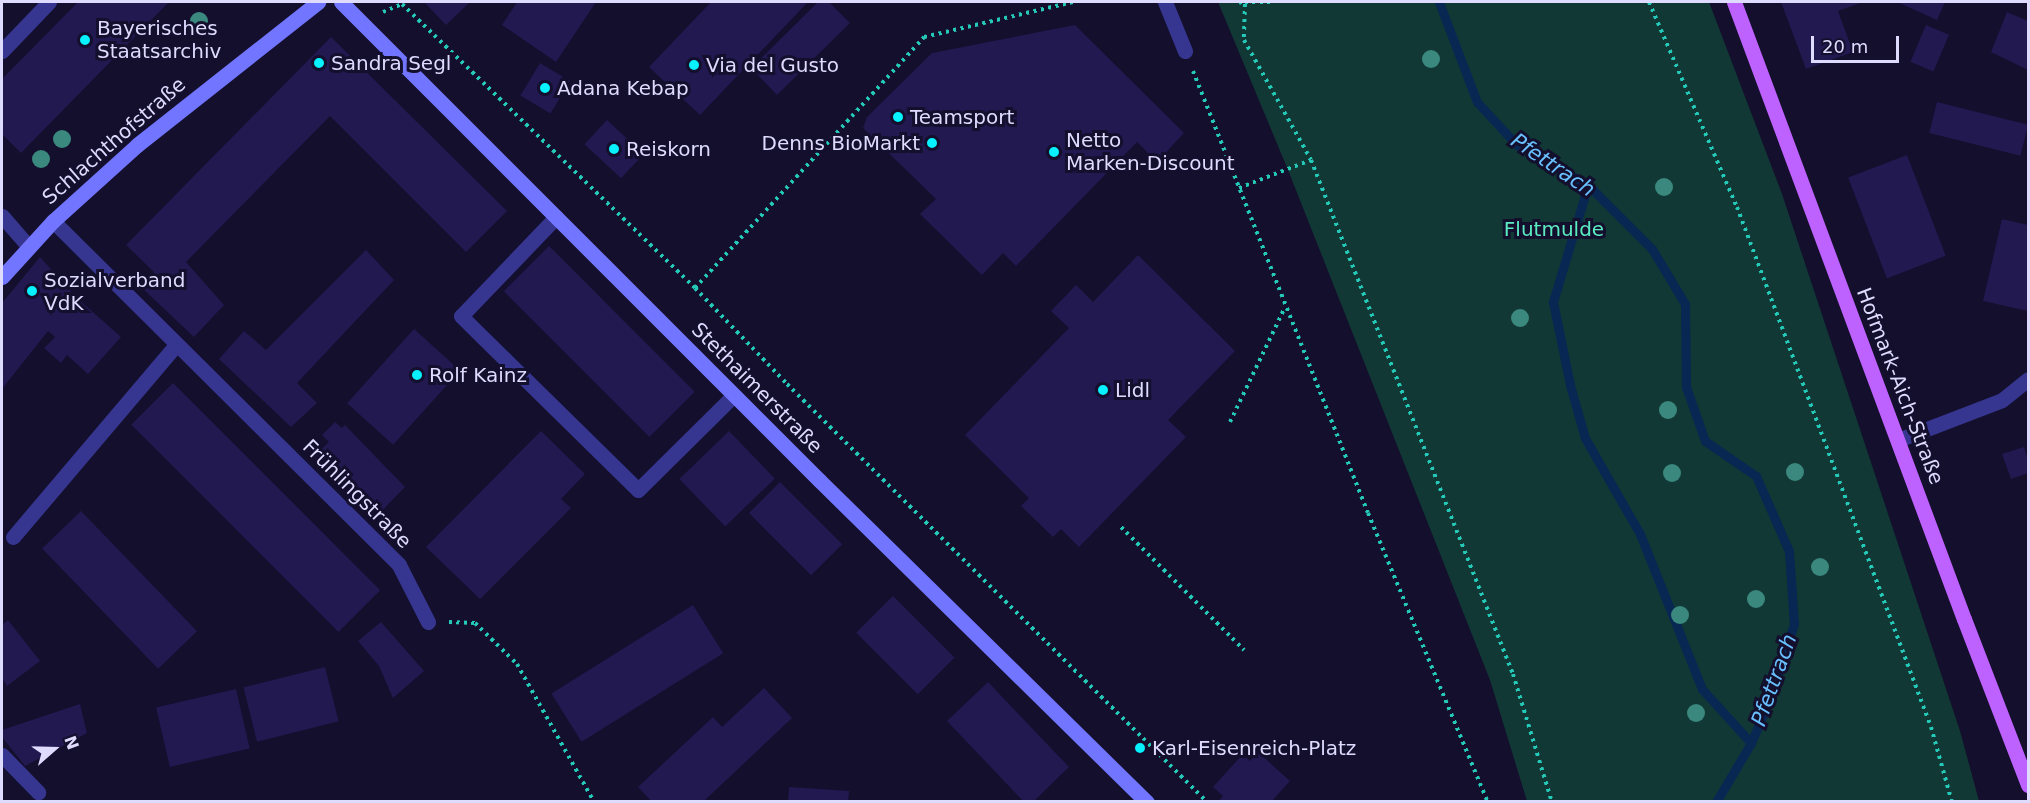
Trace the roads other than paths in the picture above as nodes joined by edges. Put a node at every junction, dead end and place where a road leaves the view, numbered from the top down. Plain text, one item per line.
1 (49, 2) edge
2 (318, 2) edge
3 (342, 2) edge
4 (1165, 2) edge
5 (1734, 2) edge
6 (2, 51) edge
7 (1185, 51) road end
8 (2, 216) edge
9 (556, 217) junction
10 (53, 221) junction
11 (29, 247) junction
12 (2, 277) edge
13 (176, 345) junction
14 (2028, 379) edge
15 (735, 395) junction
16 (1898, 440) junction
17 (13, 537) dead end
18 (428, 622) road end
19 (2, 755) edge
20 (2028, 785) edge
21 (38, 792) dead end
22 (1147, 801) edge

1 - 6 street
2 - 10 main road, Schlachthofstraße
3 - 9 main road, Stethaimerstraße
4 - 7 street
5 - 16 main road, Hofmark-Aich-Straße
8 - 11 street
9 - 15 main road, Stethaimerstraße
9 - 15 street
10 - 11 main road, Schlachthofstraße
10 - 13 street, Frühlingstraße
11 - 12 main road, Schlachthofstraße
13 - 17 street
13 - 18 street, Frühlingstraße
14 - 16 street
15 - 22 main road, Stethaimerstraße
16 - 20 main road, Hofmark-Aich-Straße
19 - 21 street

